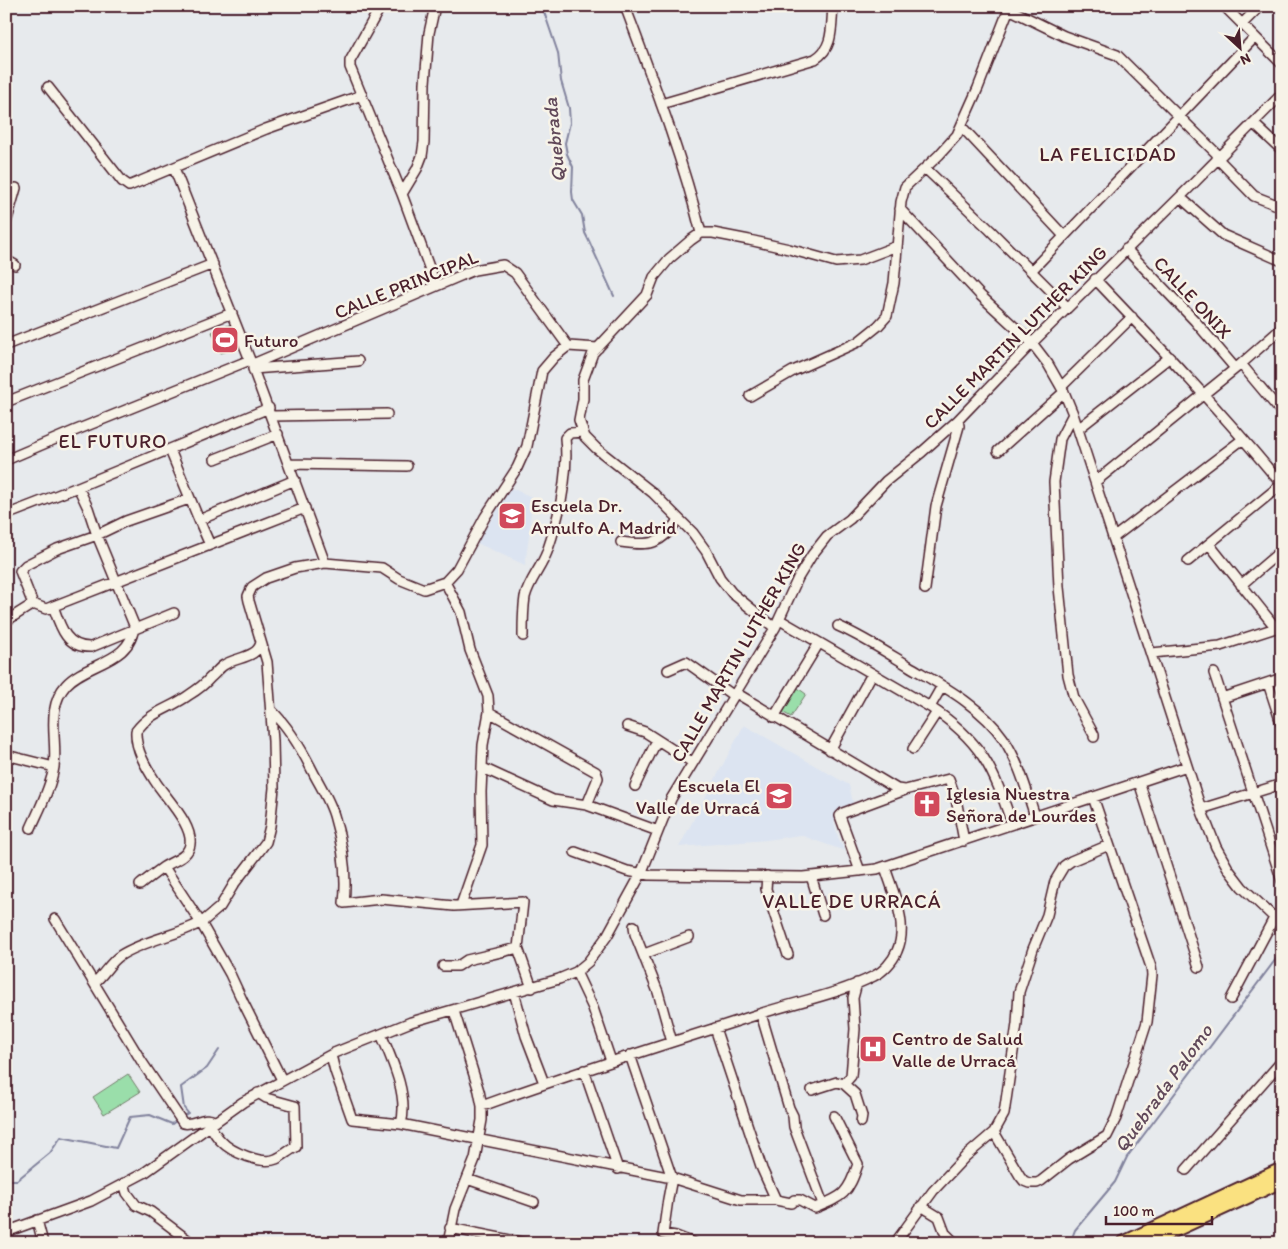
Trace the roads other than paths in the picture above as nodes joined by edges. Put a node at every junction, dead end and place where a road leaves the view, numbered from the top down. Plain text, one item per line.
1 (435, 6) edge
2 (625, 6) edge
3 (833, 6) edge
4 (1224, 6) edge
5 (1260, 6) edge
6 (1009, 8) edge
7 (378, 11) dead end
8 (1242, 24) junction
9 (1255, 37) junction
10 (1282, 64) edge
11 (48, 88) dead end
12 (1282, 94) edge
13 (362, 95) junction
14 (661, 104) junction
15 (1180, 116) junction
16 (1253, 123) junction
17 (961, 126) junction
18 (1282, 150) edge
19 (1218, 157) junction
20 (174, 168) junction
21 (925, 168) junction
22 (16, 188) dead end
23 (402, 194) junction
24 (1180, 197) junction
25 (1282, 207) edge
26 (900, 209) junction
27 (6, 223) edge
28 (701, 233) junction
29 (1064, 236) junction
30 (897, 246) junction
31 (1126, 249) junction
32 (1282, 261) edge
33 (213, 264) junction
34 (1031, 271) junction
35 (1095, 279) junction
36 (436, 286) junction
37 (1067, 308) junction
38 (232, 313) junction
39 (1132, 317) junction
40 (1282, 328) edge
41 (1032, 342) junction
42 (6, 345) edge
43 (568, 346) junction
44 (598, 348) junction
45 (1170, 357) junction
46 (358, 361) dead end
47 (252, 364) junction
48 (1238, 366) junction
49 (1063, 390) junction
50 (1202, 395) junction
51 (750, 396) dead end
52 (6, 402) edge
53 (270, 412) junction
54 (387, 414) dead end
55 (1073, 414) junction
56 (1282, 414) edge
57 (958, 420) junction
58 (1078, 429) junction
59 (583, 432) junction
60 (278, 434) junction
61 (1243, 438) junction
62 (170, 450) junction
63 (998, 451) dead end
64 (215, 459) dead end
65 (6, 460) edge
66 (289, 464) junction
67 (407, 466) dead end
68 (295, 480) junction
69 (1095, 482) junction
70 (1282, 485) edge
71 (78, 487) junction
72 (189, 498) junction
73 (305, 508) junction
74 (6, 515) edge
75 (679, 519) junction
76 (199, 520) junction
77 (97, 535) junction
78 (1113, 538) junction
79 (621, 542) dead end
80 (1209, 544) junction
81 (210, 545) junction
82 (1282, 550) edge
83 (1188, 561) dead end
84 (326, 563) junction
85 (117, 581) junction
86 (446, 582) junction
87 (1241, 585) junction
88 (925, 588) dead end
89 (33, 604) junction
90 (52, 606) junction
91 (174, 613) dead end
92 (6, 621) edge
93 (778, 624) junction
94 (838, 626) dead end
95 (1279, 627) edge
96 (134, 629) junction
97 (523, 636) dead end
98 (261, 641) junction
99 (819, 643) junction
100 (1152, 653) junction
101 (668, 670) dead end
102 (1214, 673) dead end
103 (872, 674) junction
104 (1282, 678) edge
105 (1268, 683) junction
106 (942, 686) junction
107 (735, 694) junction
108 (1222, 698) junction
109 (271, 710) junction
110 (933, 710) junction
111 (489, 712) junction
112 (774, 717) junction
113 (627, 726) dead end
114 (1282, 726) edge
115 (1094, 737) dead end
116 (657, 740) junction
117 (830, 750) junction
118 (913, 750) dead end
119 (6, 755) edge
120 (692, 762) junction
121 (1188, 766) junction
122 (54, 767) junction
123 (483, 768) junction
124 (1138, 782) junction
125 (1282, 784) edge
126 (635, 786) dead end
127 (905, 790) junction
128 (1252, 792) junction
129 (1093, 796) junction
130 (587, 805) junction
131 (1201, 809) junction
132 (1035, 816) junction
133 (1012, 824) junction
134 (31, 828) dead end
135 (658, 831) junction
136 (964, 840) junction
137 (1109, 845) junction
138 (575, 852) dead end
139 (164, 867) junction
140 (885, 867) junction
141 (860, 871) junction
142 (641, 874) junction
143 (767, 876) junction
144 (811, 876) junction
145 (1282, 881) edge
146 (140, 885) dead end
147 (461, 905) junction
148 (1282, 911) edge
149 (823, 915) dead end
150 (1274, 918) junction
151 (55, 919) dead end
152 (200, 923) junction
153 (1282, 925) edge
154 (634, 926) dead end
155 (689, 937) dead end
156 (518, 948) junction
157 (644, 954) junction
158 (788, 955) dead end
159 (443, 966) dead end
160 (1200, 968) dead end
161 (576, 972) junction
162 (94, 983) junction
163 (858, 983) junction
164 (532, 988) junction
165 (514, 992) junction
166 (1231, 1000) dead end
167 (454, 1011) junction
168 (761, 1014) junction
169 (715, 1028) junction
170 (381, 1034) junction
171 (672, 1042) junction
172 (331, 1055) junction
173 (630, 1055) junction
174 (611, 1061) junction
175 (1282, 1061) edge
176 (584, 1070) junction
177 (282, 1080) junction
178 (544, 1083) junction
179 (844, 1084) junction
180 (812, 1090) dead end
181 (258, 1094) junction
182 (482, 1106) junction
183 (834, 1116) dead end
184 (862, 1122) dead end
185 (212, 1123) junction
186 (401, 1124) junction
187 (994, 1132) junction
188 (479, 1140) junction
189 (618, 1169) junction
190 (1282, 1169) edge
191 (1186, 1170) dead end
192 (672, 1178) junction
193 (467, 1179) junction
194 (1282, 1181) edge
195 (124, 1183) junction
196 (776, 1200) junction
197 (534, 1202) dead end
198 (824, 1204) junction
199 (921, 1206) junction
200 (37, 1220) junction
201 (450, 1228) junction
202 (6, 1232) edge
203 (43, 1243) edge
204 (192, 1243) edge
205 (448, 1243) edge
206 (525, 1243) edge
207 (694, 1243) edge
208 (895, 1243) edge
209 (955, 1243) edge
210 (1122, 1243) edge
211 (1147, 1243) edge

1 - 23 street
2 - 14 street
3 - 14 street
4 - 8 street
5 - 8 street
6 - 15 street
6 - 17 street
7 - 13 street
8 - 9 street
9 - 10 street
9 - 15 street
11 - 20 street
12 - 16 street, CALLE MARTIN LUTHER KING
13 - 20 street
13 - 23 street
14 - 28 street
15 - 19 street
15 - 29 street
16 - 18 street
16 - 19 street, CALLE MARTIN LUTHER KING
17 - 21 street
17 - 29 street
19 - 24 street, CALLE MARTIN LUTHER KING
19 - 25 street
20 - 33 street
21 - 26 street
21 - 34 street
22 - 27 street
23 - 36 street
24 - 31 street, CALLE MARTIN LUTHER KING
24 - 32 street
26 - 30 street
26 - 41 street
28 - 30 street
28 - 44 street
29 - 34 street
30 - 51 street
31 - 35 street, CALLE MARTIN LUTHER KING
31 - 48 street, CALLE ONIX
33 - 38 street
33 - 42 street
34 - 37 street
35 - 37 street, CALLE MARTIN LUTHER KING
35 - 39 street
36 - 43 street, CALLE PRINCIPAL
36 - 47 street, CALLE PRINCIPAL
37 - 41 street, CALLE MARTIN LUTHER KING
38 - 47 street
38 - 52 street
39 - 45 street
39 - 49 street
40 - 48 street
41 - 49 street
41 - 57 street, CALLE MARTIN LUTHER KING
43 - 44 street
43 - 86 street
44 - 59 street
45 - 50 street
45 - 58 street
46 - 47 street
47 - 53 street
47 - 65 street, CALLE PRINCIPAL
48 - 50 street
48 - 56 street, CALLE ONIX
49 - 55 street
49 - 63 street
50 - 61 street
50 - 69 street
53 - 54 street
53 - 60 street
53 - 62 street
55 - 58 street
55 - 115 street
57 - 88 street
57 - 93 street, CALLE MARTIN LUTHER KING
58 - 69 street
59 - 75 street
59 - 97 street
60 - 64 street
60 - 66 street
61 - 70 street
61 - 78 street
62 - 71 street
62 - 72 street
66 - 67 street
66 - 68 street
68 - 73 street
68 - 76 street
69 - 78 street
70 - 80 street
71 - 74 street
71 - 77 street
72 - 76 street
72 - 77 street
73 - 81 street
73 - 84 street
75 - 79 street
75 - 93 street
76 - 81 street
77 - 85 street
77 - 89 street
78 - 100 street
80 - 83 street
80 - 87 street
81 - 85 street
82 - 87 street
84 - 86 street
84 - 98 street
85 - 90 street
85 - 96 street
86 - 111 street
87 - 95 street
89 - 90 street
89 - 92 street
90 - 96 street
91 - 96 street
93 - 99 street
93 - 107 street, CALLE MARTIN LUTHER KING
94 - 106 street
95 - 100 street
96 - 122 street
98 - 109 street
98 - 139 street
99 - 103 street
99 - 112 street
100 - 121 street
101 - 107 street
102 - 108 street
103 - 110 street
103 - 117 street
104 - 105 street
105 - 108 street
105 - 114 street
106 - 110 street
106 - 132 street
107 - 112 street
107 - 120 street, CALLE MARTIN LUTHER KING
108 - 128 street
109 - 147 street
109 - 152 street
110 - 118 street
110 - 133 street
111 - 123 street
111 - 130 street
112 - 117 street
113 - 116 street
116 - 120 street
116 - 126 street
117 - 127 street
119 - 122 street
120 - 135 street, CALLE MARTIN LUTHER KING
121 - 124 street
121 - 131 street
122 - 134 street
123 - 130 street
123 - 147 street
124 - 129 street
124 - 160 street
125 - 128 street
127 - 136 street
127 - 141 street
128 - 131 street
128 - 145 street
129 - 132 street
129 - 137 street
130 - 135 street
131 - 150 street
132 - 133 street
133 - 136 street
135 - 142 street, CALLE MARTIN LUTHER KING
136 - 140 street
137 - 187 street
137 - 187 street
138 - 142 street
139 - 146 street
139 - 152 street
140 - 141 street
140 - 163 street
141 - 144 street
142 - 143 street
142 - 161 street, CALLE MARTIN LUTHER KING
143 - 144 street
143 - 158 street
144 - 149 street
147 - 156 street
148 - 150 street
150 - 153 street
150 - 166 street
151 - 162 street
152 - 162 street
152 - 177 street
154 - 157 street
155 - 157 street
156 - 159 street
156 - 164 street
157 - 171 street
161 - 164 street, CALLE MARTIN LUTHER KING
161 - 174 street
162 - 185 street
163 - 168 street
163 - 179 street
164 - 165 street, CALLE MARTIN LUTHER KING
165 - 167 street, CALLE MARTIN LUTHER KING
165 - 178 street
167 - 170 street, CALLE MARTIN LUTHER KING
167 - 182 street
168 - 169 street
168 - 198 street
169 - 171 street
169 - 196 street
170 - 172 street, CALLE MARTIN LUTHER KING
170 - 186 street
171 - 173 street
172 - 177 street, CALLE MARTIN LUTHER KING
172 - 186 street
173 - 174 street
173 - 192 street
174 - 176 street
175 - 191 street
176 - 178 street
176 - 189 street
177 - 181 street, CALLE MARTIN LUTHER KING
178 - 182 street
179 - 180 street
179 - 184 street
181 - 185 street, CALLE MARTIN LUTHER KING
181 - 185 street
182 - 188 street
183 - 198 street
185 - 195 street, CALLE MARTIN LUTHER KING
186 - 188 street
187 - 199 street
188 - 189 street
188 - 193 street
189 - 192 street
190 - 210 highway
192 - 196 street
192 - 207 street
193 - 197 street
193 - 201 street
194 - 211 highway
195 - 200 street, CALLE MARTIN LUTHER KING
195 - 204 street
196 - 198 street
199 - 208 street
199 - 209 street
200 - 202 street, CALLE MARTIN LUTHER KING
200 - 203 street
201 - 205 street
201 - 206 street

